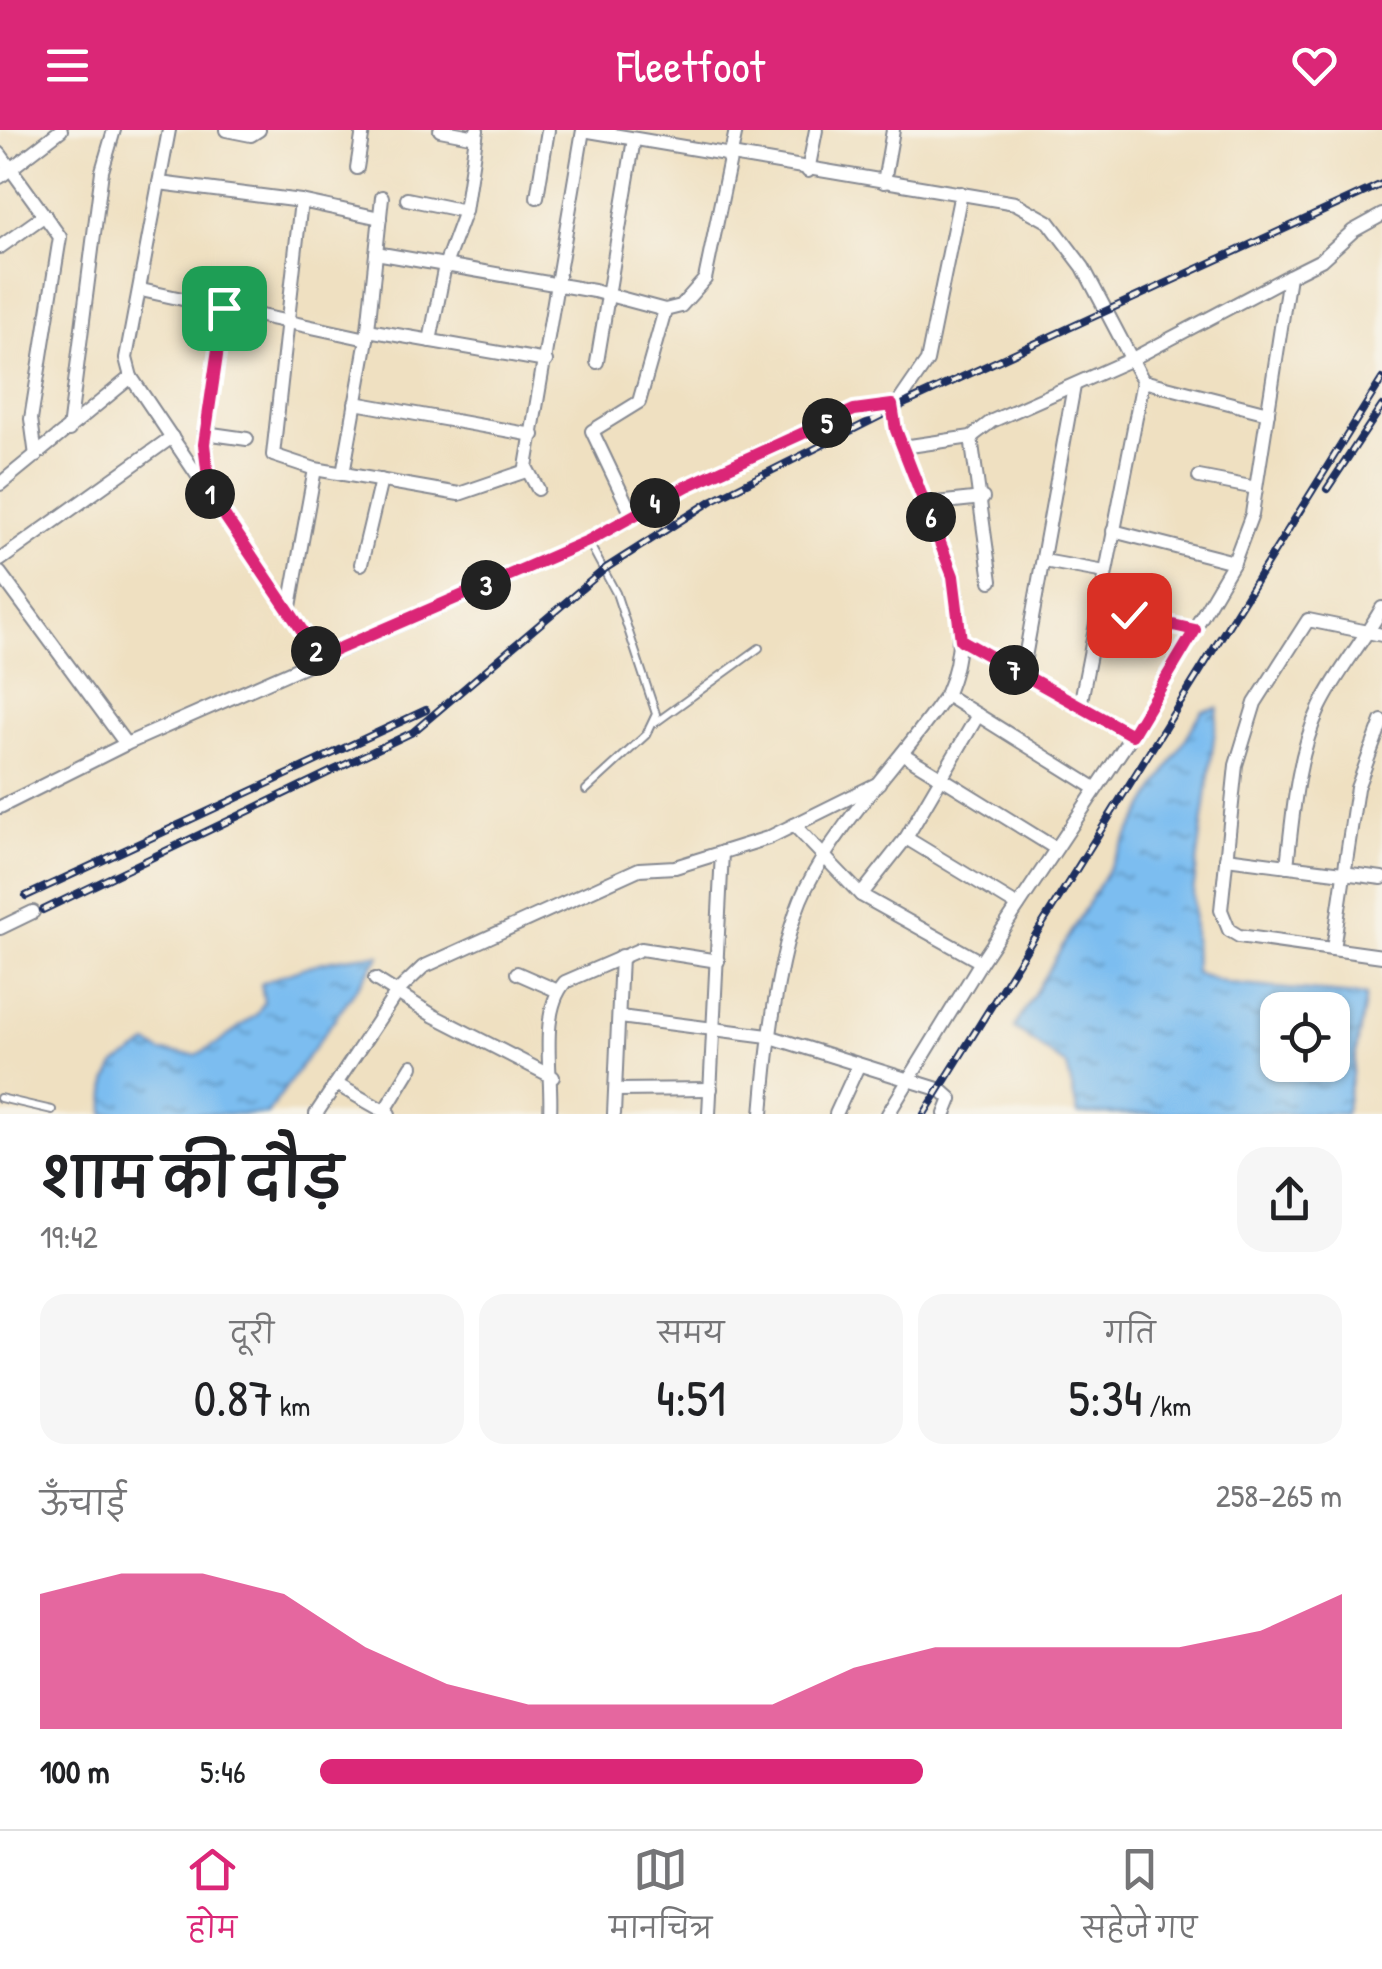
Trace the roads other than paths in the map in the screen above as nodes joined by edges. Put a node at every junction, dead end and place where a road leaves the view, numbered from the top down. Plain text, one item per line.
1 (60, 130) edge
2 (114, 130) edge
3 (168, 130) edge
4 (226, 130) edge
5 (259, 130) edge
6 (363, 130) edge
7 (440, 130) edge
8 (548, 130) edge
9 (583, 130) edge
10 (736, 130) edge
11 (816, 130) edge
12 (893, 130) edge
13 (477, 134) edge
14 (656, 136) edge
15 (634, 140) junction
16 (0, 154) edge
17 (731, 157) junction
18 (357, 168) dead end
19 (808, 171) junction
20 (5, 173) edge
21 (160, 182) junction
22 (884, 182) junction
23 (961, 193) junction
24 (382, 197) dead end
25 (537, 197) dead end
26 (407, 198) dead end
27 (301, 201) junction
28 (464, 211) junction
29 (46, 215) junction
30 (1382, 215) edge
31 (380, 218) junction
32 (0, 248) edge
33 (376, 253) junction
34 (445, 265) junction
35 (1290, 276) junction
36 (559, 285) junction
37 (141, 290) junction
38 (608, 295) junction
39 (224, 308) junction
40 (665, 310) junction
41 (286, 321) junction
42 (367, 334) junction
43 (430, 341) junction
44 (1134, 358) junction
45 (546, 361) junction
46 (597, 362) dead end
47 (131, 376) junction
48 (1143, 381) junction
49 (1074, 386) junction
50 (356, 403) junction
51 (892, 405) junction
52 (1268, 414) junction
53 (69, 430) junction
54 (205, 433) junction
55 (533, 436) junction
56 (172, 437) junction
57 (970, 437) junction
58 (247, 439) dead end
59 (902, 447) junction
60 (36, 456) junction
61 (314, 469) junction
62 (526, 470) junction
63 (343, 474) junction
64 (1199, 477) dead end
65 (381, 480) junction
66 (0, 484) edge
67 (538, 488) dead end
68 (1256, 488) junction
69 (210, 494) junction
70 (983, 498) junction
71 (926, 504) junction
72 (632, 515) junction
73 (1113, 532) junction
74 (588, 541) junction
75 (0, 560) edge
76 (1044, 560) junction
77 (1234, 562) junction
78 (361, 564) dead end
79 (1106, 572) junction
80 (0, 573) edge
81 (991, 581) dead end
82 (1382, 608) edge
83 (289, 612) junction
84 (1129, 615) dead end
85 (1195, 630) junction
86 (1375, 633) edge
87 (961, 640) junction
88 (759, 648) dead end
89 (320, 657) junction
90 (1022, 674) junction
91 (946, 696) junction
92 (1080, 706) junction
93 (978, 716) junction
94 (1382, 722) edge
95 (654, 723) junction
96 (1132, 735) junction
97 (126, 744) junction
98 (904, 754) junction
99 (941, 777) junction
100 (882, 782) junction
101 (1096, 788) junction
102 (586, 790) dead end
103 (0, 807) edge
104 (794, 825) junction
105 (906, 838) junction
106 (1055, 848) junction
107 (722, 852) junction
108 (1226, 858) junction
109 (822, 859) junction
110 (1287, 866) junction
111 (1346, 873) junction
112 (1382, 878) edge
113 (861, 895) junction
114 (1018, 906) junction
115 (33, 912) dead end
116 (0, 928) edge
117 (1333, 950) junction
118 (621, 956) junction
119 (1382, 956) edge
120 (718, 961) junction
121 (981, 962) junction
122 (518, 973) dead end
123 (376, 979) dead end
124 (558, 991) junction
125 (397, 992) junction
126 (620, 1017) junction
127 (715, 1028) junction
128 (768, 1036) junction
129 (412, 1066) dead end
130 (858, 1066) junction
131 (553, 1077) junction
132 (909, 1080) junction
133 (336, 1084) junction
134 (711, 1089) junction
135 (616, 1090) junction
136 (0, 1098) edge
137 (52, 1110) dead end
138 (386, 1113) edge
139 (316, 1114) edge
140 (550, 1114) edge
141 (614, 1114) edge
142 (709, 1114) edge
143 (762, 1114) edge
144 (836, 1114) edge
145 (888, 1114) edge
146 (945, 1114) edge

1 - 20 street
2 - 53 street
3 - 21 street
4 - 5 street
6 - 18 street
7 - 13 street
8 - 25 street
9 - 15 street
9 - 36 street
10 - 17 street
11 - 19 street
12 - 22 street
13 - 28 street
14 - 15 street
14 - 17 street
15 - 38 street
16 - 20 street
17 - 19 street
17 - 40 street
19 - 22 street
20 - 29 street
21 - 27 street
21 - 37 street
22 - 23 street
23 - 44 street
23 - 51 street
24 - 31 street
26 - 28 street
27 - 31 street
27 - 41 street
28 - 34 street
29 - 32 street
29 - 60 street
30 - 35 street
31 - 33 street
33 - 34 street
33 - 42 street
34 - 36 street
34 - 43 street
35 - 44 street
35 - 52 street
36 - 38 street
36 - 45 street
37 - 39 street
37 - 47 street
38 - 40 street
38 - 46 street
39 - 41 street
39 - 54 street
40 - 72 street
41 - 42 street
41 - 61 street
42 - 43 street
42 - 50 street
43 - 45 street
44 - 48 street
44 - 49 street
45 - 55 street
47 - 53 street
47 - 56 street
48 - 52 street
48 - 73 street
49 - 57 street
49 - 76 street
50 - 55 street
50 - 63 street
51 - 59 street
51 - 72 street
52 - 68 street
53 - 60 street
54 - 58 street
54 - 69 street
55 - 62 street
56 - 69 street
56 - 75 street
57 - 59 street
57 - 70 street
59 - 71 street
60 - 66 street
61 - 63 street
61 - 83 street
62 - 65 street
62 - 67 street
63 - 65 street
64 - 68 street
65 - 78 street
68 - 77 street
69 - 83 street
70 - 71 street
70 - 81 street
71 - 87 street
72 - 74 street
73 - 77 street
73 - 79 street
74 - 89 street
74 - 95 lane
76 - 79 street
76 - 90 street
77 - 85 street
79 - 92 street
80 - 97 street
82 - 86 street
83 - 89 street
84 - 85 street
85 - 96 street
86 - 108 street
86 - 110 street
87 - 90 street
87 - 91 street
88 - 95 lane
89 - 97 street
90 - 92 street
91 - 93 street
91 - 98 street
92 - 96 street
93 - 99 street
93 - 101 street
94 - 111 street
95 - 102 lane
96 - 101 street
97 - 103 street
98 - 99 street
98 - 100 street
99 - 105 street
99 - 106 street
100 - 104 street
100 - 109 street
101 - 106 street
104 - 107 street
104 - 109 street
105 - 113 street
105 - 114 street
106 - 114 street
107 - 120 street
107 - 125 street
108 - 110 street
108 - 117 street
109 - 113 street
109 - 128 street
110 - 111 street
111 - 112 street
111 - 117 street
113 - 121 street
114 - 121 street
115 - 116 street
117 - 119 street
118 - 120 street
118 - 124 street
118 - 126 street
120 - 127 street
121 - 132 street
122 - 124 street
123 - 125 street
124 - 131 street
125 - 131 street
125 - 133 street
126 - 127 street
126 - 135 street
127 - 128 street
127 - 134 street
128 - 130 street
128 - 143 street
129 - 138 street
130 - 132 street
130 - 144 street
131 - 140 street
132 - 145 street
132 - 146 street
133 - 138 street
133 - 139 street
134 - 135 street
134 - 142 street
135 - 141 street
136 - 137 lane

